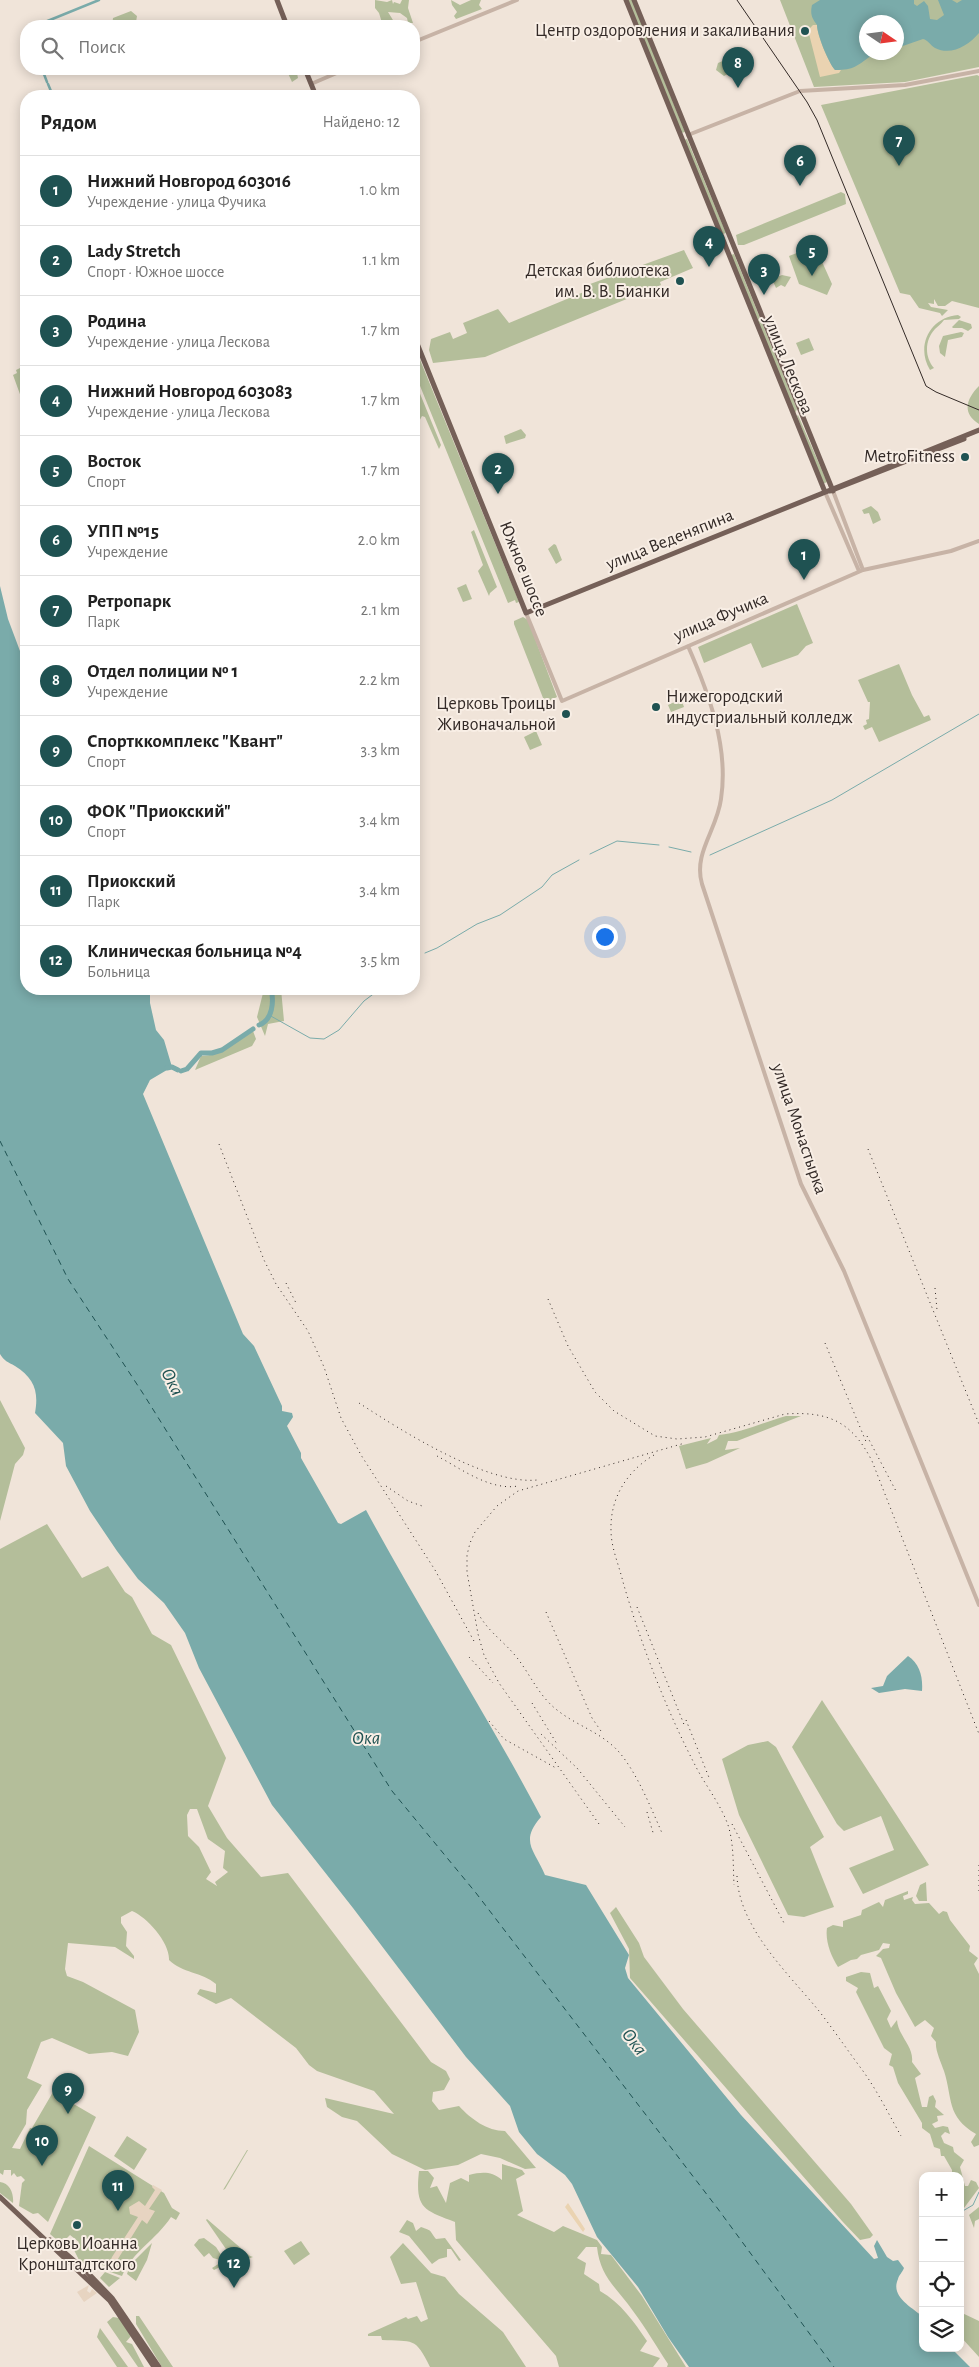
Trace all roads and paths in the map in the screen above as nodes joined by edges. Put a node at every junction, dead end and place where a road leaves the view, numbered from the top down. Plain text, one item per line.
1 (276, 0) edge
2 (517, 0) edge
3 (626, 0) edge
4 (634, 0) edge
5 (284, 20) edge
6 (420, 40) edge
7 (979, 71) edge
8 (308, 75) edge
9 (332, 75) edge
10 (312, 84) junction
11 (314, 90) edge
12 (688, 135) junction
13 (681, 138) junction
14 (729, 235) junction
15 (721, 237) junction
16 (734, 250) junction
17 (728, 253) junction
18 (420, 351) edge
19 (800, 412) junction
20 (793, 415) junction
21 (979, 431) edge
22 (832, 489) junction
23 (825, 492) junction
24 (979, 541) edge
25 (861, 570) junction
26 (526, 613) junction
27 (688, 646) junction
28 (562, 701) joint
29 (979, 1605) edge
30 (0, 2197) edge
31 (45, 2238) junction
32 (154, 2367) edge
33 (159, 2367) edge

1 - 5 main road
2 - 6 street
3 - 13 main road, улица Лескова
4 - 12 main road, улица Лескова
7 - 12 street
8 - 10 main road
9 - 10 street
10 - 11 main road
12 - 13 main road
12 - 14 main road, улица Лескова
13 - 15 main road, улица Лескова
14 - 15 main road
14 - 16 main road, улица Лескова
15 - 17 main road, улица Лескова
16 - 17 main road
16 - 19 main road, улица Лескова
17 - 20 main road, улица Лескова
18 - 26 main road, Южное шоссе
19 - 20 main road
19 - 22 main road, улица Лескова
20 - 23 main road, улица Лескова
21 - 22 main road, улица Веденяпина
22 - 23 main road, улица Веденяпина
22 - 25 street, улица Лескова
23 - 25 street, улица Лескова
23 - 26 main road, улица Веденяпина
24 - 25 street, улица Фучика
25 - 27 street, улица Фучика
26 - 28 street, Южное шоссе
27 - 28 street, улица Фучика
27 - 29 street, улица Монастырка
30 - 31 main road
31 - 32 main road
31 - 33 main road

